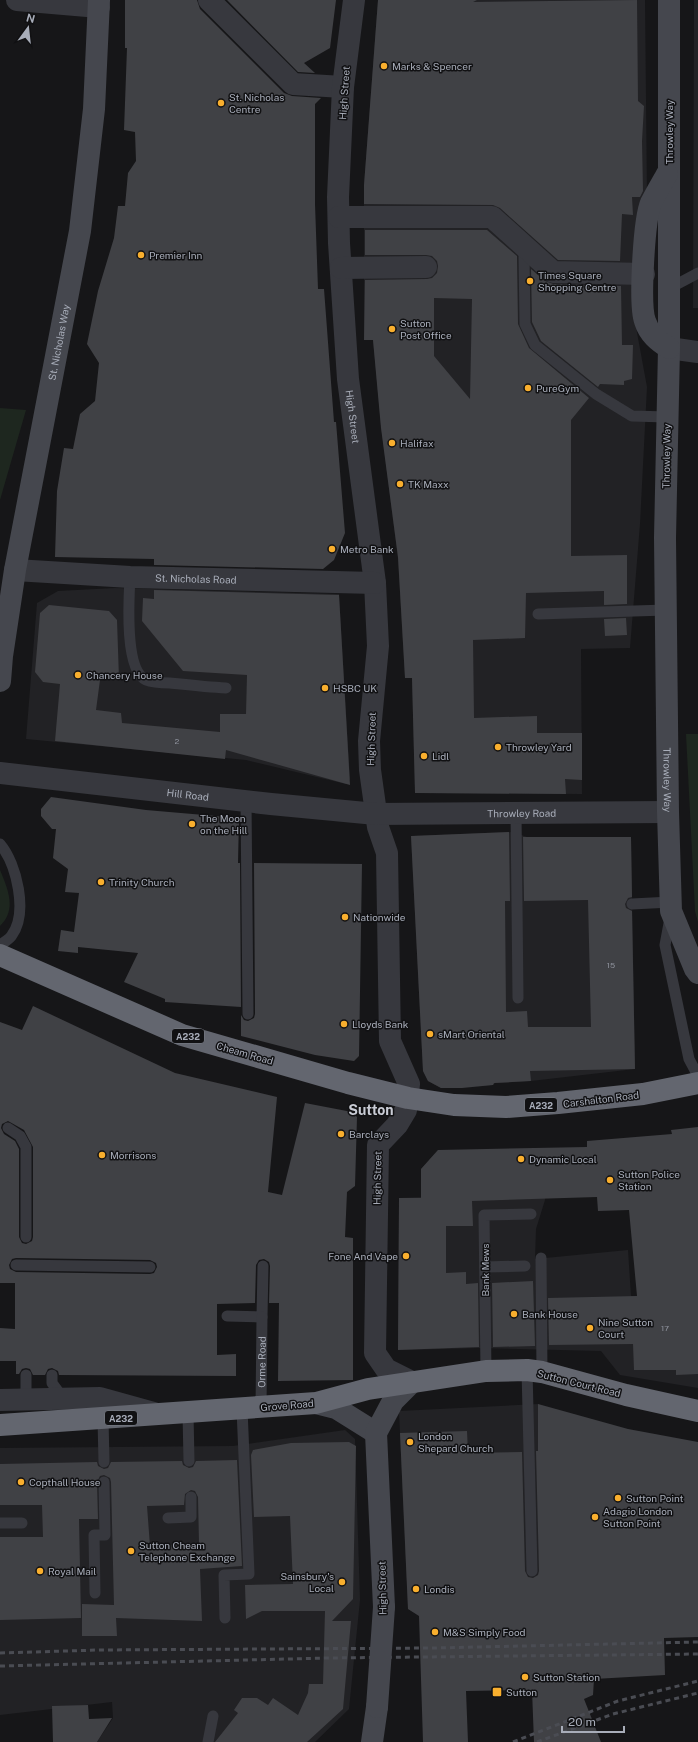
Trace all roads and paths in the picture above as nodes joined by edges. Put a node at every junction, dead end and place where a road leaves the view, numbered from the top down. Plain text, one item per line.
1 (17, 0) edge
2 (209, 0) edge
3 (354, 0) edge
4 (670, 0) edge
5 (99, 3) edge
6 (343, 86) junction
7 (669, 171) junction
8 (339, 217) junction
9 (524, 255) dead end
10 (426, 267) dead end
11 (341, 268) junction
12 (698, 273) edge
13 (644, 274) junction
14 (668, 289) junction
15 (669, 348) junction
16 (698, 352) edge
17 (667, 417) junction
18 (16, 570) junction
19 (130, 576) junction
20 (375, 583) junction
21 (5, 601) edge
22 (666, 610) junction
23 (538, 614) dead end
24 (0, 681) edge
25 (226, 688) dead end
26 (0, 773) edge
27 (246, 801) junction
28 (668, 812) junction
29 (516, 813) junction
30 (376, 814) junction
31 (0, 844) edge
32 (632, 904) dead end
33 (671, 907) junction
34 (0, 945) edge
35 (0, 955) edge
36 (698, 972) edge
37 (518, 998) dead end
38 (248, 1014) dead end
39 (698, 1076) edge
40 (698, 1083) edge
41 (384, 1093) joint
42 (408, 1098) junction
43 (8, 1128) dead end
44 (531, 1214) dead end
45 (26, 1237) dead end
46 (541, 1258) dead end
47 (16, 1265) dead end
48 (262, 1266) dead end
49 (525, 1266) dead end
50 (150, 1267) dead end
51 (485, 1267) junction
52 (227, 1316) dead end
53 (262, 1317) junction
54 (486, 1371) junction
55 (535, 1371) junction
56 (26, 1374) dead end
57 (52, 1375) dead end
58 (412, 1382) junction
59 (64, 1398) junction
60 (26, 1399) junction
61 (0, 1400) edge
62 (316, 1403) junction
63 (251, 1408) junction
64 (698, 1411) edge
65 (188, 1413) junction
66 (161, 1415) junction
67 (103, 1419) junction
68 (5, 1425) edge
69 (376, 1433) junction
70 (189, 1461) dead end
71 (104, 1462) dead end
72 (104, 1482) dead end
73 (191, 1497) dead end
74 (168, 1518) dead end
75 (22, 1523) dead end
76 (0, 1524) edge
77 (532, 1571) dead end
78 (95, 1593) dead end
79 (225, 1618) dead end
80 (213, 1716) dead end
81 (208, 1742) edge
82 (372, 1742) edge

1 - 5 street
2 - 6 street
3 - 6 street, High Street
4 - 7 main road, Throwley Way
5 - 18 main road, St. Nicholas Way
6 - 8 street, High Street
7 - 13 main road
7 - 14 main road, Throwley Way
8 - 11 street, High Street
8 - 13 street
9 - 17 lane
10 - 11 street
11 - 20 street, High Street
12 - 14 lane
13 - 15 main road
14 - 15 main road, Throwley Way
15 - 16 street
15 - 17 main road, Throwley Way
17 - 22 main road, Throwley Way
18 - 19 street, St. Nicholas Road
18 - 21 main road, St. Nicholas Way
19 - 20 street, St. Nicholas Road
19 - 25 lane
20 - 30 street, High Street
21 - 24 main road, St. Nicholas Way
22 - 23 lane
22 - 28 main road, Throwley Way
26 - 27 street, Hill Road
27 - 30 street, Hill Road
27 - 38 lane
28 - 29 street, Throwley Road
28 - 33 main road, Throwley Way
29 - 30 street, Throwley Road
29 - 37 lane
30 - 42 street, High Street
31 - 34 lane
32 - 33 lane
33 - 36 main road, Throwley Way
33 - 39 lane, Throwley Way
35 - 41 highway, Cheam Road / A232
40 - 42 highway, Carshalton Road / A232
41 - 42 highway, Carshalton Road / A232
42 - 58 street, High Street
43 - 45 lane
44 - 51 lane, Bank Mews
46 - 55 lane
47 - 50 lane
48 - 53 lane, Orme Road
49 - 51 lane
51 - 54 lane, Bank Mews
52 - 53 lane
53 - 63 lane, Orme Road
54 - 55 highway, Sutton Court Road / A232
54 - 58 highway, Sutton Court Road / A232
55 - 64 highway, Sutton Court Road / A232
55 - 77 lane
56 - 60 lane
57 - 59 lane
58 - 62 highway, Grove Road / A232
58 - 69 main road
59 - 60 street, Grove Road
59 - 66 street, Grove Road
60 - 61 street, Grove Road
60 - 68 street, Grove Road
62 - 63 highway, Grove Road / A232
62 - 69 main road
63 - 65 highway, Grove Road / A232
63 - 79 lane, Orme Road
65 - 66 highway, Grove Road / A232
65 - 70 lane
66 - 67 highway, Grove Road / A232
67 - 68 highway, Grove Road / A232
67 - 71 lane
69 - 82 main road, High Street, bridge
72 - 78 lane
73 - 74 lane
75 - 76 lane
80 - 81 lane

